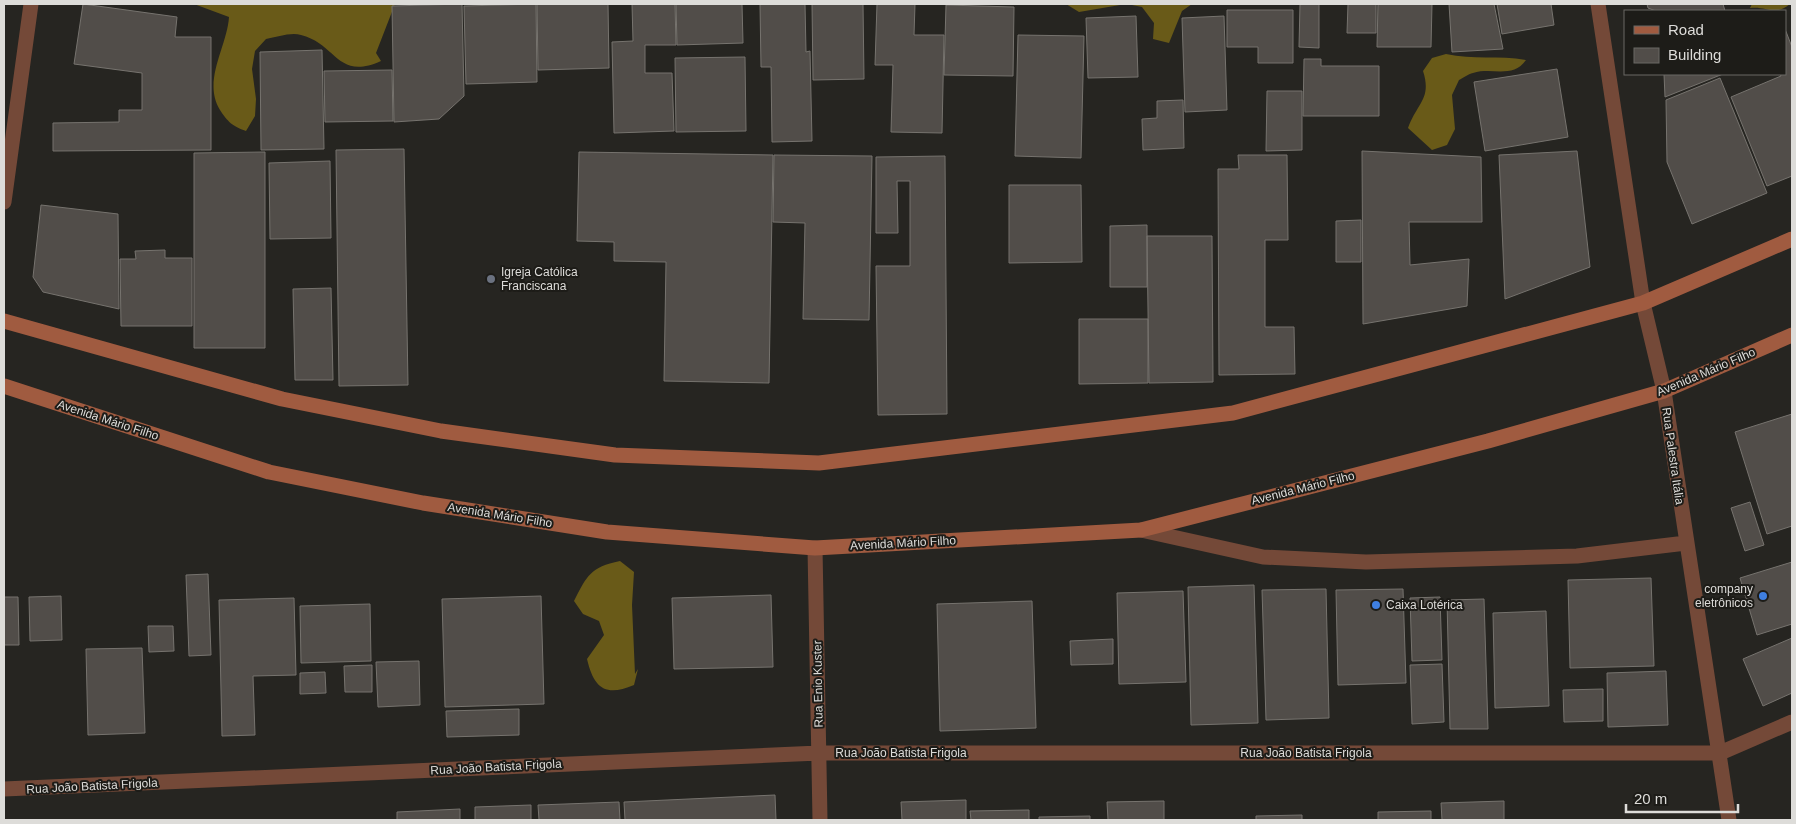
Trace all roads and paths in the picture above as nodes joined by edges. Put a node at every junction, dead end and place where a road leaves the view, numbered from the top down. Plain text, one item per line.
1 (31, 4) edge
2 (1598, 4) edge
3 (4, 202) edge
4 (1792, 239) edge
5 (1644, 303) junction
6 (4, 321) edge
7 (1792, 335) edge
8 (4, 386) edge
9 (1664, 391) junction
10 (1140, 530) junction
11 (1686, 543) junction
12 (815, 548) junction
13 (1792, 722) edge
14 (819, 753) junction
15 (1720, 753) junction
16 (4, 790) edge
17 (820, 820) edge
18 (1729, 820) edge

1 - 3 street
2 - 5 street, Rua Palestra Itália
4 - 5 main road
5 - 6 main road
5 - 9 street, Rua Palestra Itália
7 - 9 main road, Avenida Mário Filho
8 - 12 main road, Avenida Mário Filho
9 - 10 main road, Avenida Mário Filho
9 - 11 street, Rua Palestra Itália
10 - 11 street
10 - 12 main road, Avenida Mário Filho
11 - 15 street, Rua Palestra Itália
12 - 14 street, Rua Enio Kuster
13 - 15 street, Rua João Batista Frigola
14 - 15 street, Rua João Batista Frigola
14 - 16 street, Rua João Batista Frigola
14 - 17 street, Rua Enio Kuster
15 - 18 street, Rua Palestra Itália

